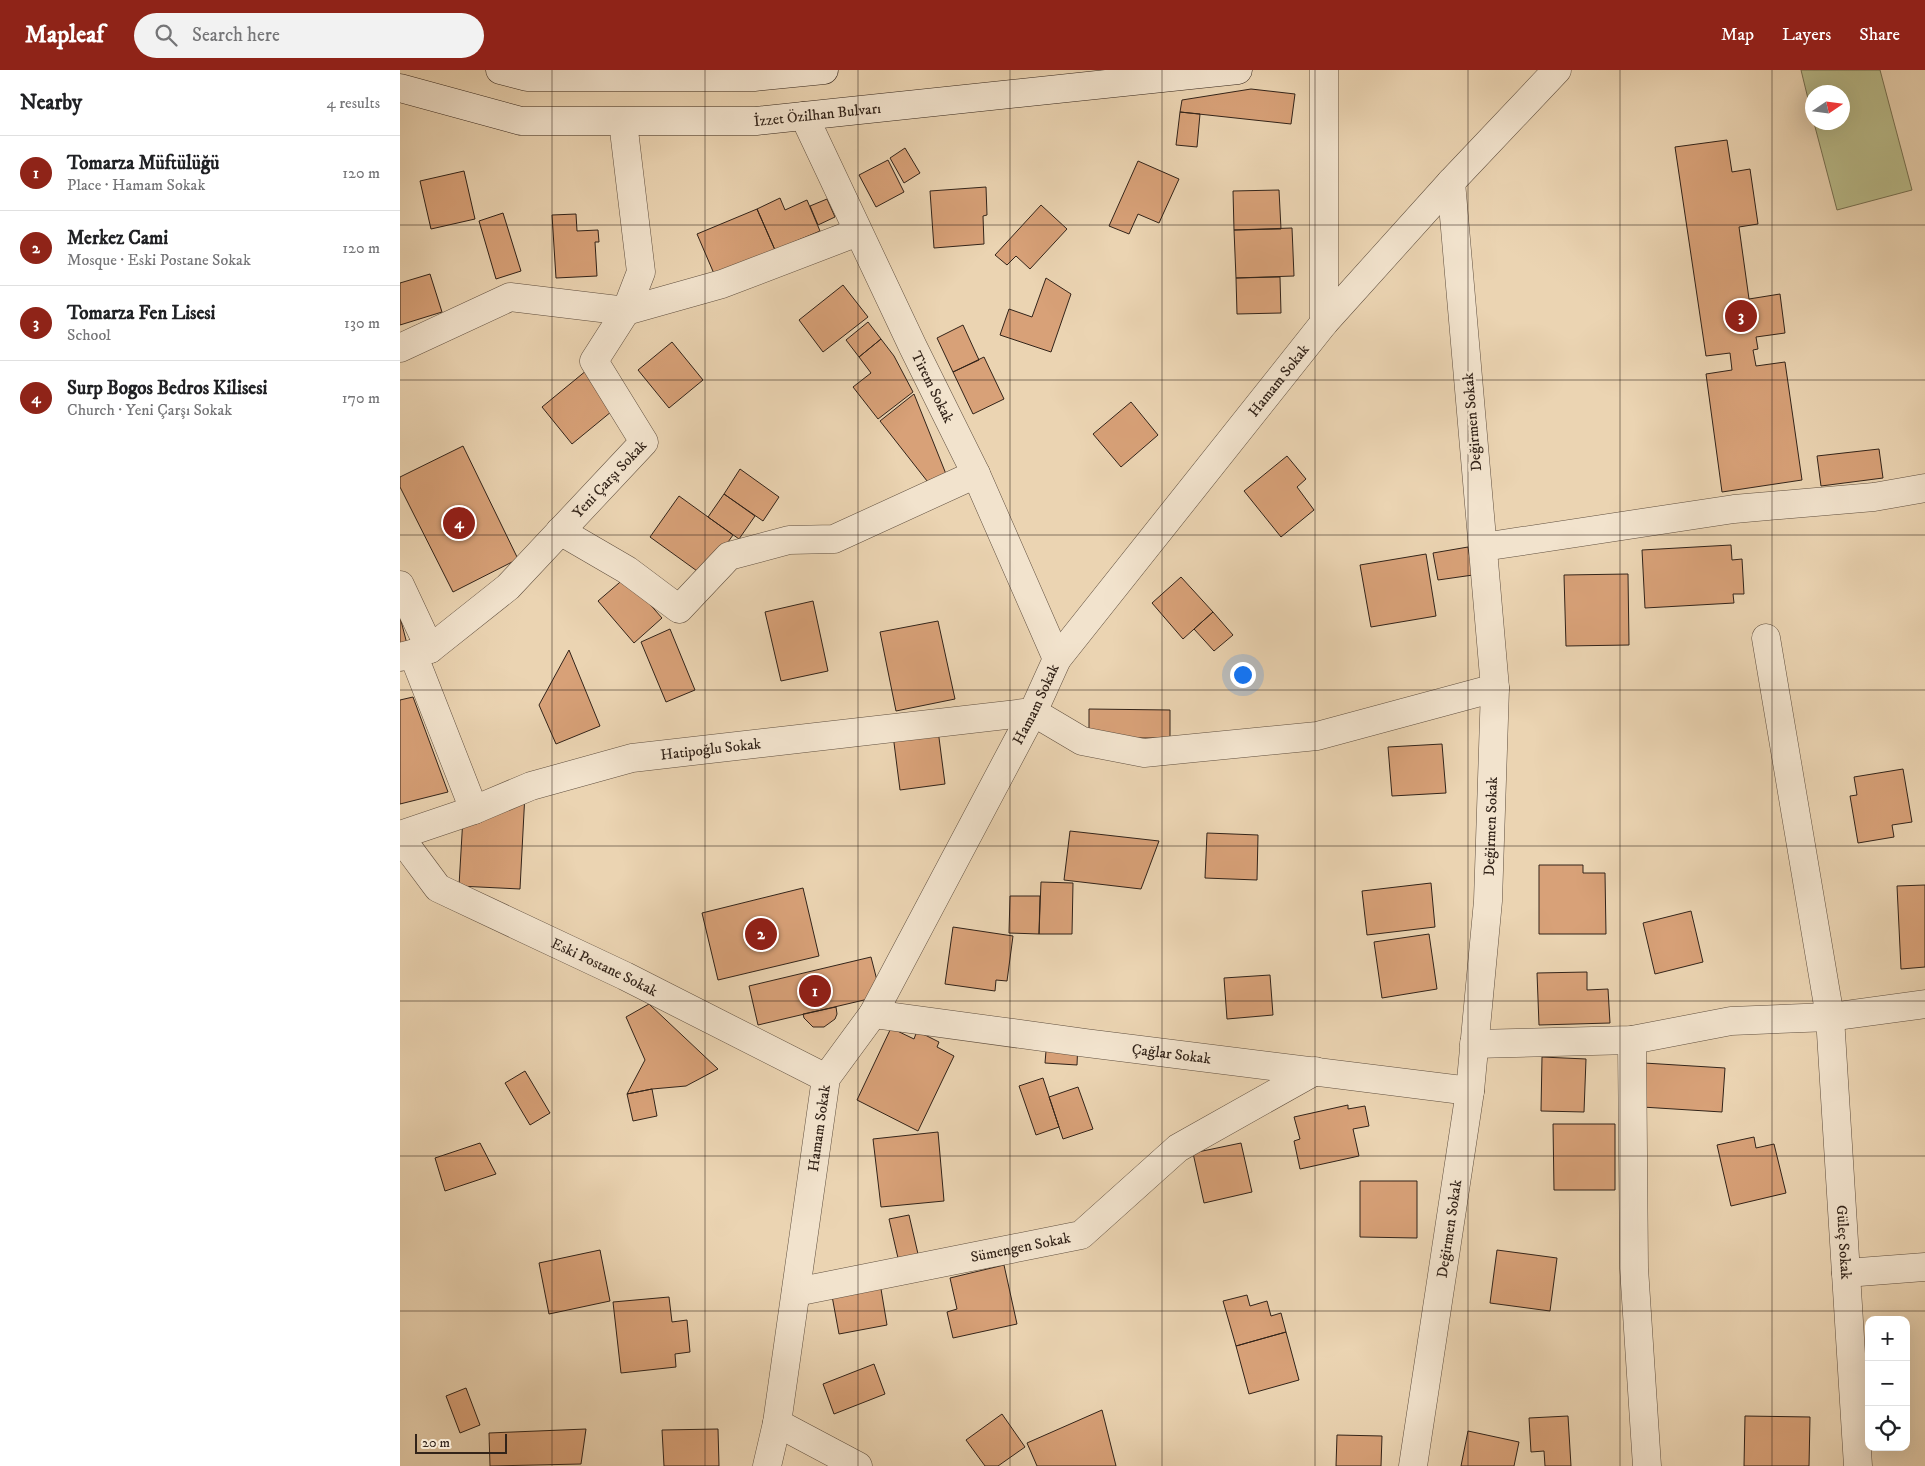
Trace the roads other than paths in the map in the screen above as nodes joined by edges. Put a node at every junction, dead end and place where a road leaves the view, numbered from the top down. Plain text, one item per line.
1 (500, 70) edge
2 (824, 70) edge
3 (1238, 70) edge
4 (1324, 70) edge
5 (1557, 70) edge
6 (400, 88) edge
7 (804, 116) junction
8 (623, 122) junction
9 (1451, 182) junction
10 (858, 232) junction
11 (626, 311) junction
12 (1324, 323) junction
13 (400, 348) edge
14 (976, 474) junction
15 (1925, 488) edge
16 (560, 531) junction
17 (1482, 547) junction
18 (400, 585) edge
19 (1766, 638) dead end
20 (414, 653) edge
21 (1057, 659) junction
22 (1495, 688) junction
23 (1033, 712) junction
24 (474, 810) junction
25 (400, 836) edge
26 (1925, 1004) edge
27 (873, 1014) junction
28 (1830, 1017) junction
29 (1632, 1040) junction
30 (1474, 1044) junction
31 (1315, 1071) junction
32 (826, 1078) junction
33 (1470, 1090) junction
34 (1925, 1267) edge
35 (1846, 1273) junction
36 (796, 1292) junction
37 (777, 1422) junction
38 (768, 1466) edge
39 (858, 1466) edge
40 (1413, 1466) edge
41 (1647, 1466) edge
42 (1858, 1466) edge

1 - 2 street
3 - 7 street, İzzet Özilhan Bulvarı
4 - 12 street
5 - 9 street, Hamam Sokak
6 - 8 street, İzzet Özilhan Bulvarı
7 - 8 street, İzzet Özilhan Bulvarı
7 - 10 street, Tirem Sokak
8 - 11 street, Yeni Çarşı Sokak
9 - 12 street, Hamam Sokak
9 - 17 street, Değirmen Sokak
10 - 11 street
10 - 14 street, Tirem Sokak
11 - 13 street
11 - 16 street, Yeni Çarşı Sokak
12 - 21 street, Hamam Sokak
14 - 16 street
14 - 21 street, Tirem Sokak
15 - 17 street
16 - 20 street, Yeni Çarşı Sokak
17 - 22 street, Değirmen Sokak
18 - 20 street
19 - 28 street, Güleç Sokak
20 - 24 street
21 - 23 street, Hamam Sokak
22 - 23 street
22 - 30 street, Değirmen Sokak
23 - 24 street, Hatipoğlu Sokak
23 - 27 street, Hamam Sokak
24 - 25 street, Hatipoğlu Sokak
25 - 32 street, Eski Postane Sokak
26 - 28 street
27 - 31 street, Çağlar Sokak
27 - 32 street, Hamam Sokak
28 - 29 street
28 - 35 street, Güleç Sokak
29 - 30 street
29 - 41 street
30 - 33 street, Değirmen Sokak
31 - 33 street, Çağlar Sokak
31 - 36 street, Sümengen Sokak
32 - 36 street, Hamam Sokak
33 - 40 street, Değirmen Sokak
34 - 35 street
35 - 42 street, Güleç Sokak
36 - 37 street, Hamam Sokak
37 - 38 street, Hamam Sokak
37 - 39 street

